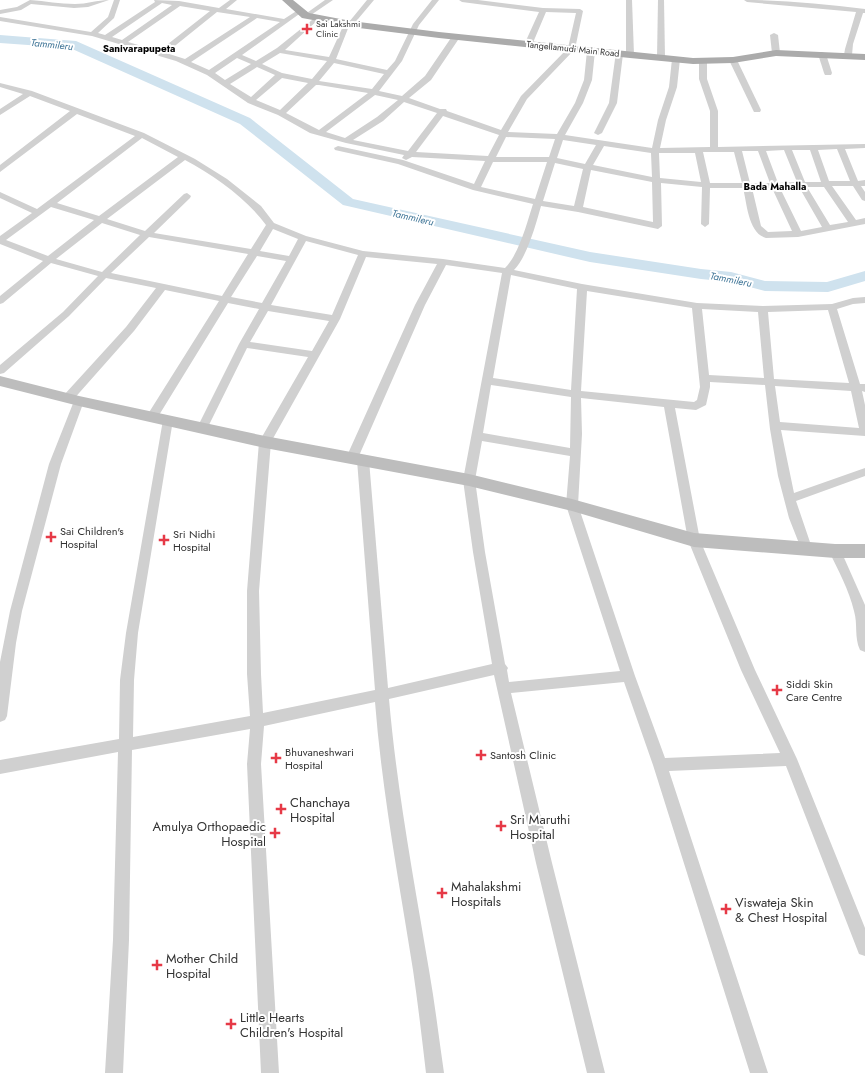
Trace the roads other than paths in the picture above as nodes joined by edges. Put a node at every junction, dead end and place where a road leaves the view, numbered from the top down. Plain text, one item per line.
1 (106, 0) edge
2 (117, 0) edge
3 (158, 0) edge
4 (162, 0) edge
5 (234, 0) edge
6 (287, 0) edge
7 (330, 0) edge
8 (371, 0) edge
9 (436, 0) edge
10 (462, 0) edge
11 (537, 0) edge
12 (630, 0) edge
13 (661, 0) edge
14 (747, 0) edge
15 (755, 0) edge
16 (849, 0) edge
17 (30, 1) edge
18 (776, 1) edge
19 (489, 2) edge
20 (799, 2) edge
21 (179, 3) junction
22 (824, 3) edge
23 (535, 9) junction
24 (848, 9) junction
25 (218, 10) junction
26 (543, 10) junction
27 (863, 11) edge
28 (0, 12) edge
29 (308, 15) junction
30 (256, 16) junction
31 (0, 19) edge
32 (286, 21) junction
33 (349, 23) junction
34 (412, 32) junction
35 (93, 34) junction
36 (774, 35) dead end
37 (456, 37) junction
38 (106, 38) junction
39 (122, 43) junction
40 (528, 44) junction
41 (571, 49) junction
42 (279, 51) junction
43 (591, 51) junction
44 (776, 53) junction
45 (160, 54) junction
46 (822, 54) junction
47 (236, 55) junction
48 (624, 55) junction
49 (848, 55) junction
50 (865, 57) edge
51 (661, 58) junction
52 (676, 59) junction
53 (332, 60) junction
54 (733, 60) junction
55 (703, 61) junction
56 (186, 62) junction
57 (258, 64) junction
58 (210, 73) junction
59 (389, 73) junction
60 (828, 73) dead end
61 (280, 75) junction
62 (314, 82) junction
63 (226, 83) junction
64 (0, 85) edge
65 (374, 92) junction
66 (29, 93) junction
67 (403, 99) junction
68 (251, 101) junction
69 (757, 110) dead end
70 (74, 111) junction
71 (443, 111) junction
72 (0, 113) edge
73 (281, 114) junction
74 (320, 133) junction
75 (598, 133) dead end
76 (504, 134) junction
77 (141, 135) junction
78 (560, 137) junction
79 (346, 140) junction
80 (601, 143) junction
81 (840, 147) junction
82 (865, 147) edge
83 (338, 148) dead end
84 (714, 148) junction
85 (737, 148) junction
86 (761, 148) junction
87 (787, 148) junction
88 (813, 148) junction
89 (698, 149) junction
90 (655, 150) junction
91 (410, 154) junction
92 (184, 157) junction
93 (491, 159) junction
94 (552, 160) junction
95 (400, 162) junction
96 (588, 167) junction
97 (0, 169) edge
98 (656, 180) junction
99 (855, 183) junction
100 (865, 183) edge
101 (826, 184) junction
102 (706, 185) junction
103 (802, 185) junction
104 (748, 186) junction
105 (775, 186) junction
106 (476, 188) junction
107 (0, 194) edge
108 (187, 196) dead end
109 (865, 198) edge
110 (539, 203) junction
111 (52, 204) junction
112 (578, 209) junction
113 (39, 213) junction
114 (101, 220) junction
115 (865, 221) edge
116 (854, 223) junction
117 (705, 224) dead end
118 (271, 225) junction
119 (827, 228) junction
120 (146, 234) junction
121 (798, 234) junction
122 (303, 238) junction
123 (0, 241) edge
124 (253, 253) junction
125 (363, 254) junction
126 (292, 259) junction
127 (49, 260) junction
128 (443, 262) junction
129 (511, 268) junction
130 (104, 275) junction
131 (163, 286) junction
132 (582, 287) junction
133 (224, 299) junction
134 (865, 300) edge
135 (0, 301) edge
136 (697, 306) junction
137 (265, 307) junction
138 (832, 307) junction
139 (763, 309) junction
140 (335, 319) junction
141 (244, 344) junction
142 (314, 355) junction
143 (0, 371) edge
144 (704, 378) junction
145 (0, 381) edge
146 (487, 381) junction
147 (768, 382) junction
148 (861, 388) edge
149 (576, 394) junction
150 (73, 400) junction
151 (669, 404) junction
152 (152, 417) junction
153 (168, 420) junction
154 (775, 426) junction
155 (202, 428) junction
156 (865, 430) edge
157 (477, 436) junction
158 (265, 442) junction
159 (575, 453) junction
160 (358, 459) junction
161 (865, 472) edge
162 (469, 480) junction
163 (790, 499) junction
164 (572, 505) junction
165 (694, 540) junction
166 (806, 548) junction
167 (835, 551) junction
168 (865, 551) edge
169 (864, 621) edge
170 (865, 646) edge
171 (501, 668) junction
172 (628, 676) junction
173 (503, 688) junction
174 (382, 696) junction
175 (0, 716) edge
176 (257, 721) junction
177 (126, 746) junction
178 (790, 759) junction
179 (660, 765) junction
180 (0, 768) edge
181 (865, 948) edge
182 (114, 1073) edge
183 (270, 1073) edge
184 (435, 1073) edge
185 (596, 1073) edge
186 (759, 1073) edge

1 - 17 street
2 - 35 street
3 - 4 street
4 - 21 street
4 - 38 street
5 - 25 street
6 - 29 main road
7 - 29 street
8 - 33 street
9 - 34 street
10 - 19 street
11 - 23 street
12 - 48 street
13 - 51 street
14 - 15 street
15 - 18 street
16 - 24 street
17 - 28 street
18 - 20 street
19 - 23 street
20 - 22 street
21 - 25 street
21 - 39 street
22 - 24 street
23 - 26 street
24 - 27 street
25 - 30 street
25 - 45 street
26 - 40 street
26 - 41 street
27 - 49 street
29 - 32 street
29 - 33 main road, Tangellamudi Main Road
29 - 42 street
30 - 32 street
30 - 56 street
31 - 35 street
32 - 47 street
33 - 34 main road, Tangellamudi Main Road
33 - 53 street
34 - 37 main road, Tangellamudi Main Road
34 - 59 street
35 - 38 street
36 - 44 street
37 - 40 main road, Tangellamudi Main Road
37 - 67 street
38 - 39 street
39 - 45 street
40 - 41 main road, Tangellamudi Main Road
41 - 43 main road, Tangellamudi Main Road
41 - 76 street
42 - 53 street
42 - 57 street
43 - 48 main road, Tangellamudi Main Road
43 - 78 street
44 - 46 main road, Tangellamudi Main Road
44 - 54 main road, Tangellamudi Main Road
45 - 56 street
46 - 49 main road, Tangellamudi Main Road
46 - 60 street
47 - 57 street
47 - 58 street
48 - 51 main road, Tangellamudi Main Road
48 - 75 street
49 - 50 main road, Tangellamudi Main Road
51 - 52 main road, Tangellamudi Main Road
52 - 55 main road, Tangellamudi Main Road
52 - 90 street
53 - 59 street
53 - 62 street
54 - 55 main road, Tangellamudi Main Road
54 - 69 street
55 - 84 street
56 - 58 street
57 - 61 street
57 - 63 street
58 - 63 street
59 - 65 street
61 - 62 street
61 - 68 street
62 - 65 street
62 - 73 street
63 - 68 street
64 - 66 street
65 - 67 street
65 - 74 street
66 - 70 street
66 - 72 street
67 - 71 street
67 - 79 street
68 - 73 street
70 - 77 street
70 - 97 street
71 - 76 street
71 - 91 street
73 - 74 street
74 - 79 street
76 - 78 street
76 - 93 street
77 - 92 street
77 - 111 street
78 - 80 street
78 - 94 street
79 - 91 street
80 - 90 street
80 - 96 street
81 - 82 street
81 - 88 street
81 - 99 street
83 - 95 street
84 - 85 street
84 - 89 street
85 - 86 street
85 - 104 street
86 - 87 street
86 - 105 street
87 - 88 street
87 - 103 street
88 - 101 street
89 - 90 street
89 - 102 street
90 - 98 street
91 - 93 street
91 - 95 street
92 - 114 street
92 - 118 street
93 - 94 street
93 - 106 street
94 - 96 street
94 - 110 street
95 - 106 street
96 - 98 street
96 - 112 street
98 - 102 street
98 - 112 street
99 - 100 street
99 - 101 street
99 - 109 street
101 - 103 street
101 - 116 street
102 - 104 street
102 - 117 street
103 - 105 street
103 - 119 street
104 - 105 street
104 - 121 street
105 - 121 street
106 - 110 street
107 - 113 street
108 - 120 street
110 - 112 street
110 - 129 street
111 - 113 street
111 - 114 street
113 - 123 street
114 - 120 street
114 - 127 street
115 - 116 street
116 - 119 street
118 - 122 street
118 - 124 street
119 - 121 street
120 - 124 street
120 - 130 street
122 - 125 street
122 - 126 street
123 - 127 street
124 - 126 street
124 - 133 street
125 - 128 street
125 - 140 street
126 - 137 street
127 - 130 street
127 - 135 street
128 - 129 street
128 - 160 street
129 - 132 street
129 - 146 street
130 - 131 street
130 - 143 street
131 - 133 street
131 - 150 street
132 - 136 street
132 - 149 street
133 - 137 street
133 - 152 street
134 - 138 street
136 - 139 street
136 - 144 street
137 - 140 street
137 - 141 street
138 - 139 street
138 - 148 street
139 - 147 street
140 - 142 street
141 - 142 street
141 - 155 street
142 - 158 street
144 - 147 street
144 - 151 street
145 - 150 main road
146 - 149 street
146 - 157 street
147 - 148 street
147 - 154 street
148 - 156 street
149 - 151 street
149 - 159 street
150 - 152 main road
150 - 175 street
151 - 165 street
152 - 153 main road
153 - 155 main road
153 - 177 street
154 - 156 street
154 - 163 street
155 - 158 main road
157 - 159 street
157 - 162 street
158 - 160 main road
158 - 176 street
159 - 164 street
160 - 162 main road
160 - 174 street
161 - 163 street
162 - 164 main road
162 - 171 street
163 - 166 street
164 - 165 main road
164 - 172 street
165 - 166 main road
165 - 178 street
166 - 167 main road
167 - 168 main road
167 - 169 street
169 - 170 street
171 - 173 street
171 - 174 street
172 - 173 street
172 - 179 street
173 - 185 street
174 - 176 street
174 - 184 street
176 - 177 street
176 - 183 street
177 - 180 street
177 - 182 street
178 - 179 street
178 - 181 street
179 - 186 street

